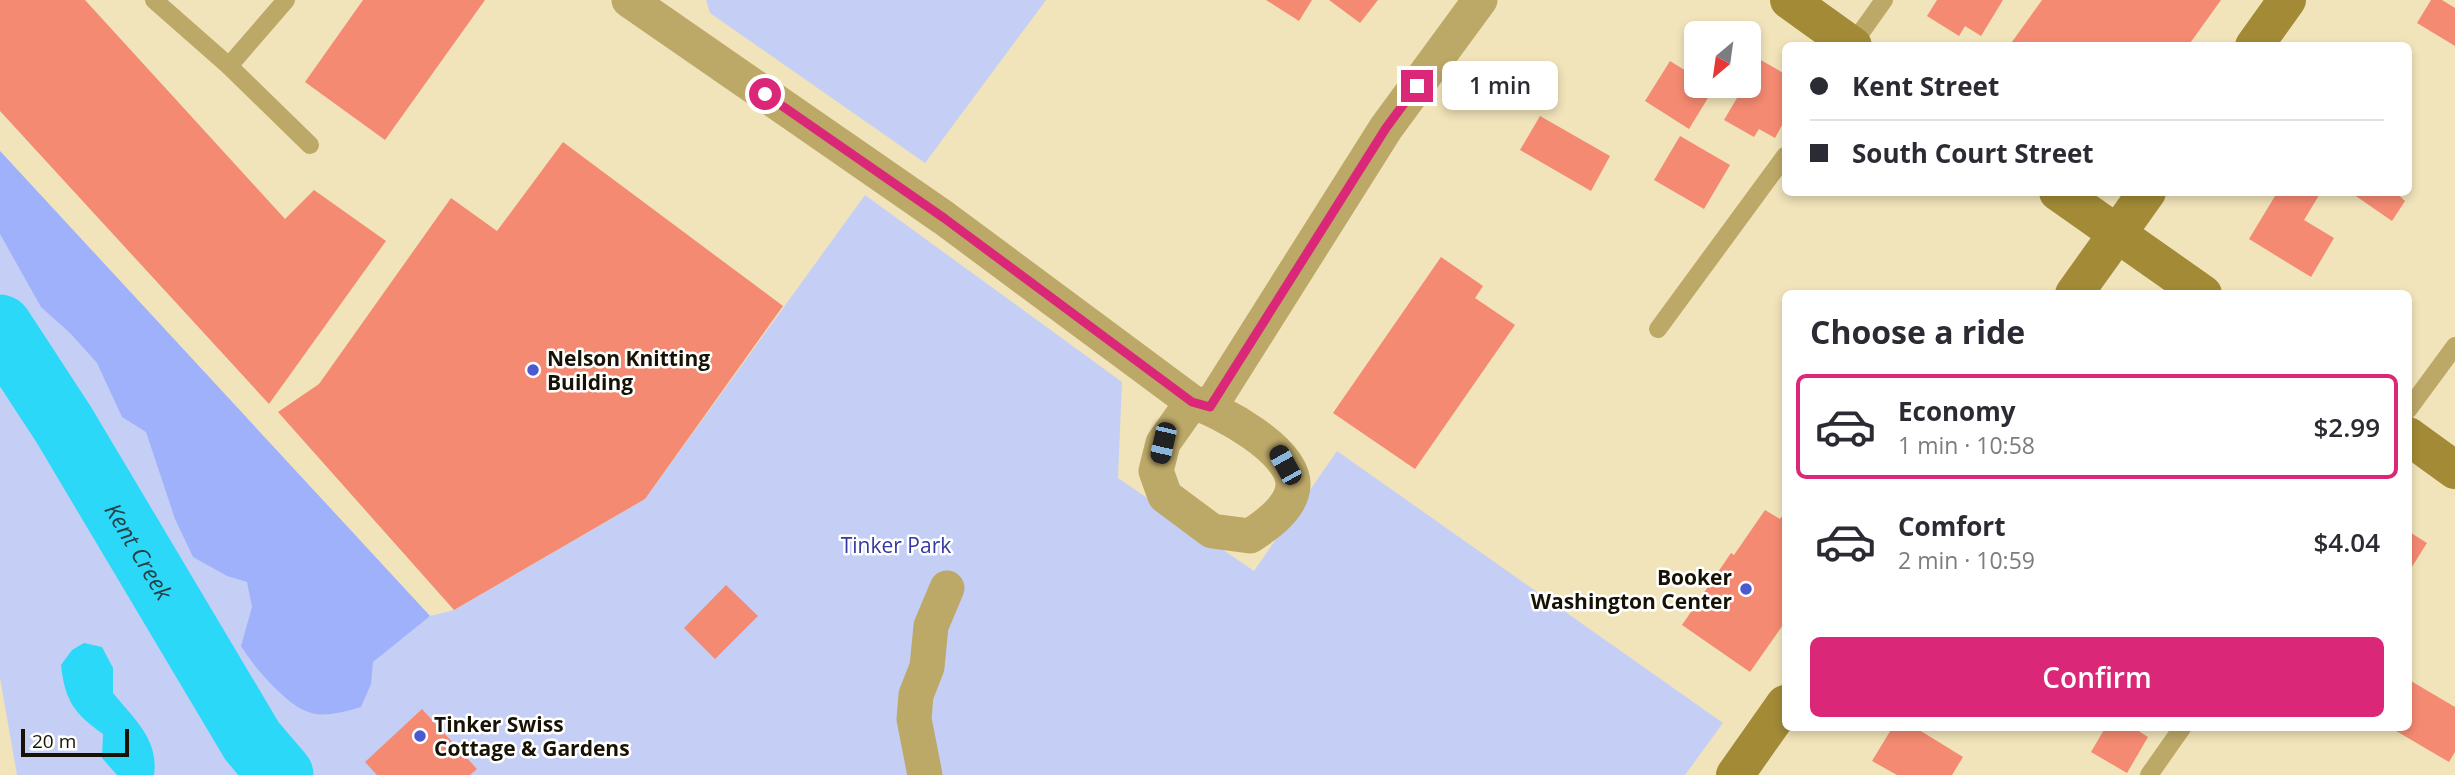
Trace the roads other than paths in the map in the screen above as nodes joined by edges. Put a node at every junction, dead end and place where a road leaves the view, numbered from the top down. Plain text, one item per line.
1 (154, 0) edge
2 (286, 0) edge
3 (1480, 0) edge
4 (1789, 0) edge
5 (1884, 0) edge
6 (2287, 0) edge
7 (649, 6) edge
8 (1848, 42) edge
9 (1854, 42) edge
10 (2257, 42) edge
11 (229, 65) junction
12 (310, 145) dead end
13 (1782, 160) edge
14 (2064, 196) edge
15 (2144, 196) edge
16 (2116, 234) junction
17 (2077, 290) edge
18 (2197, 290) edge
19 (1658, 329) dead end
20 (2455, 345) edge
21 (2412, 404) edge
22 (2412, 439) edge
23 (2455, 470) edge
24 (947, 588) dead end
25 (1782, 708) edge
26 (2180, 731) edge
27 (925, 775) edge
28 (1735, 775) edge
29 (2149, 775) edge

1 - 11 lane
2 - 11 lane
3 - 7 street
4 - 8 main road
5 - 9 lane
6 - 10 main road
11 - 12 lane
13 - 19 lane
14 - 16 main road
15 - 16 main road
16 - 17 main road
16 - 18 main road
20 - 21 lane
22 - 23 main road
24 - 27 street
25 - 28 main road
26 - 29 lane

